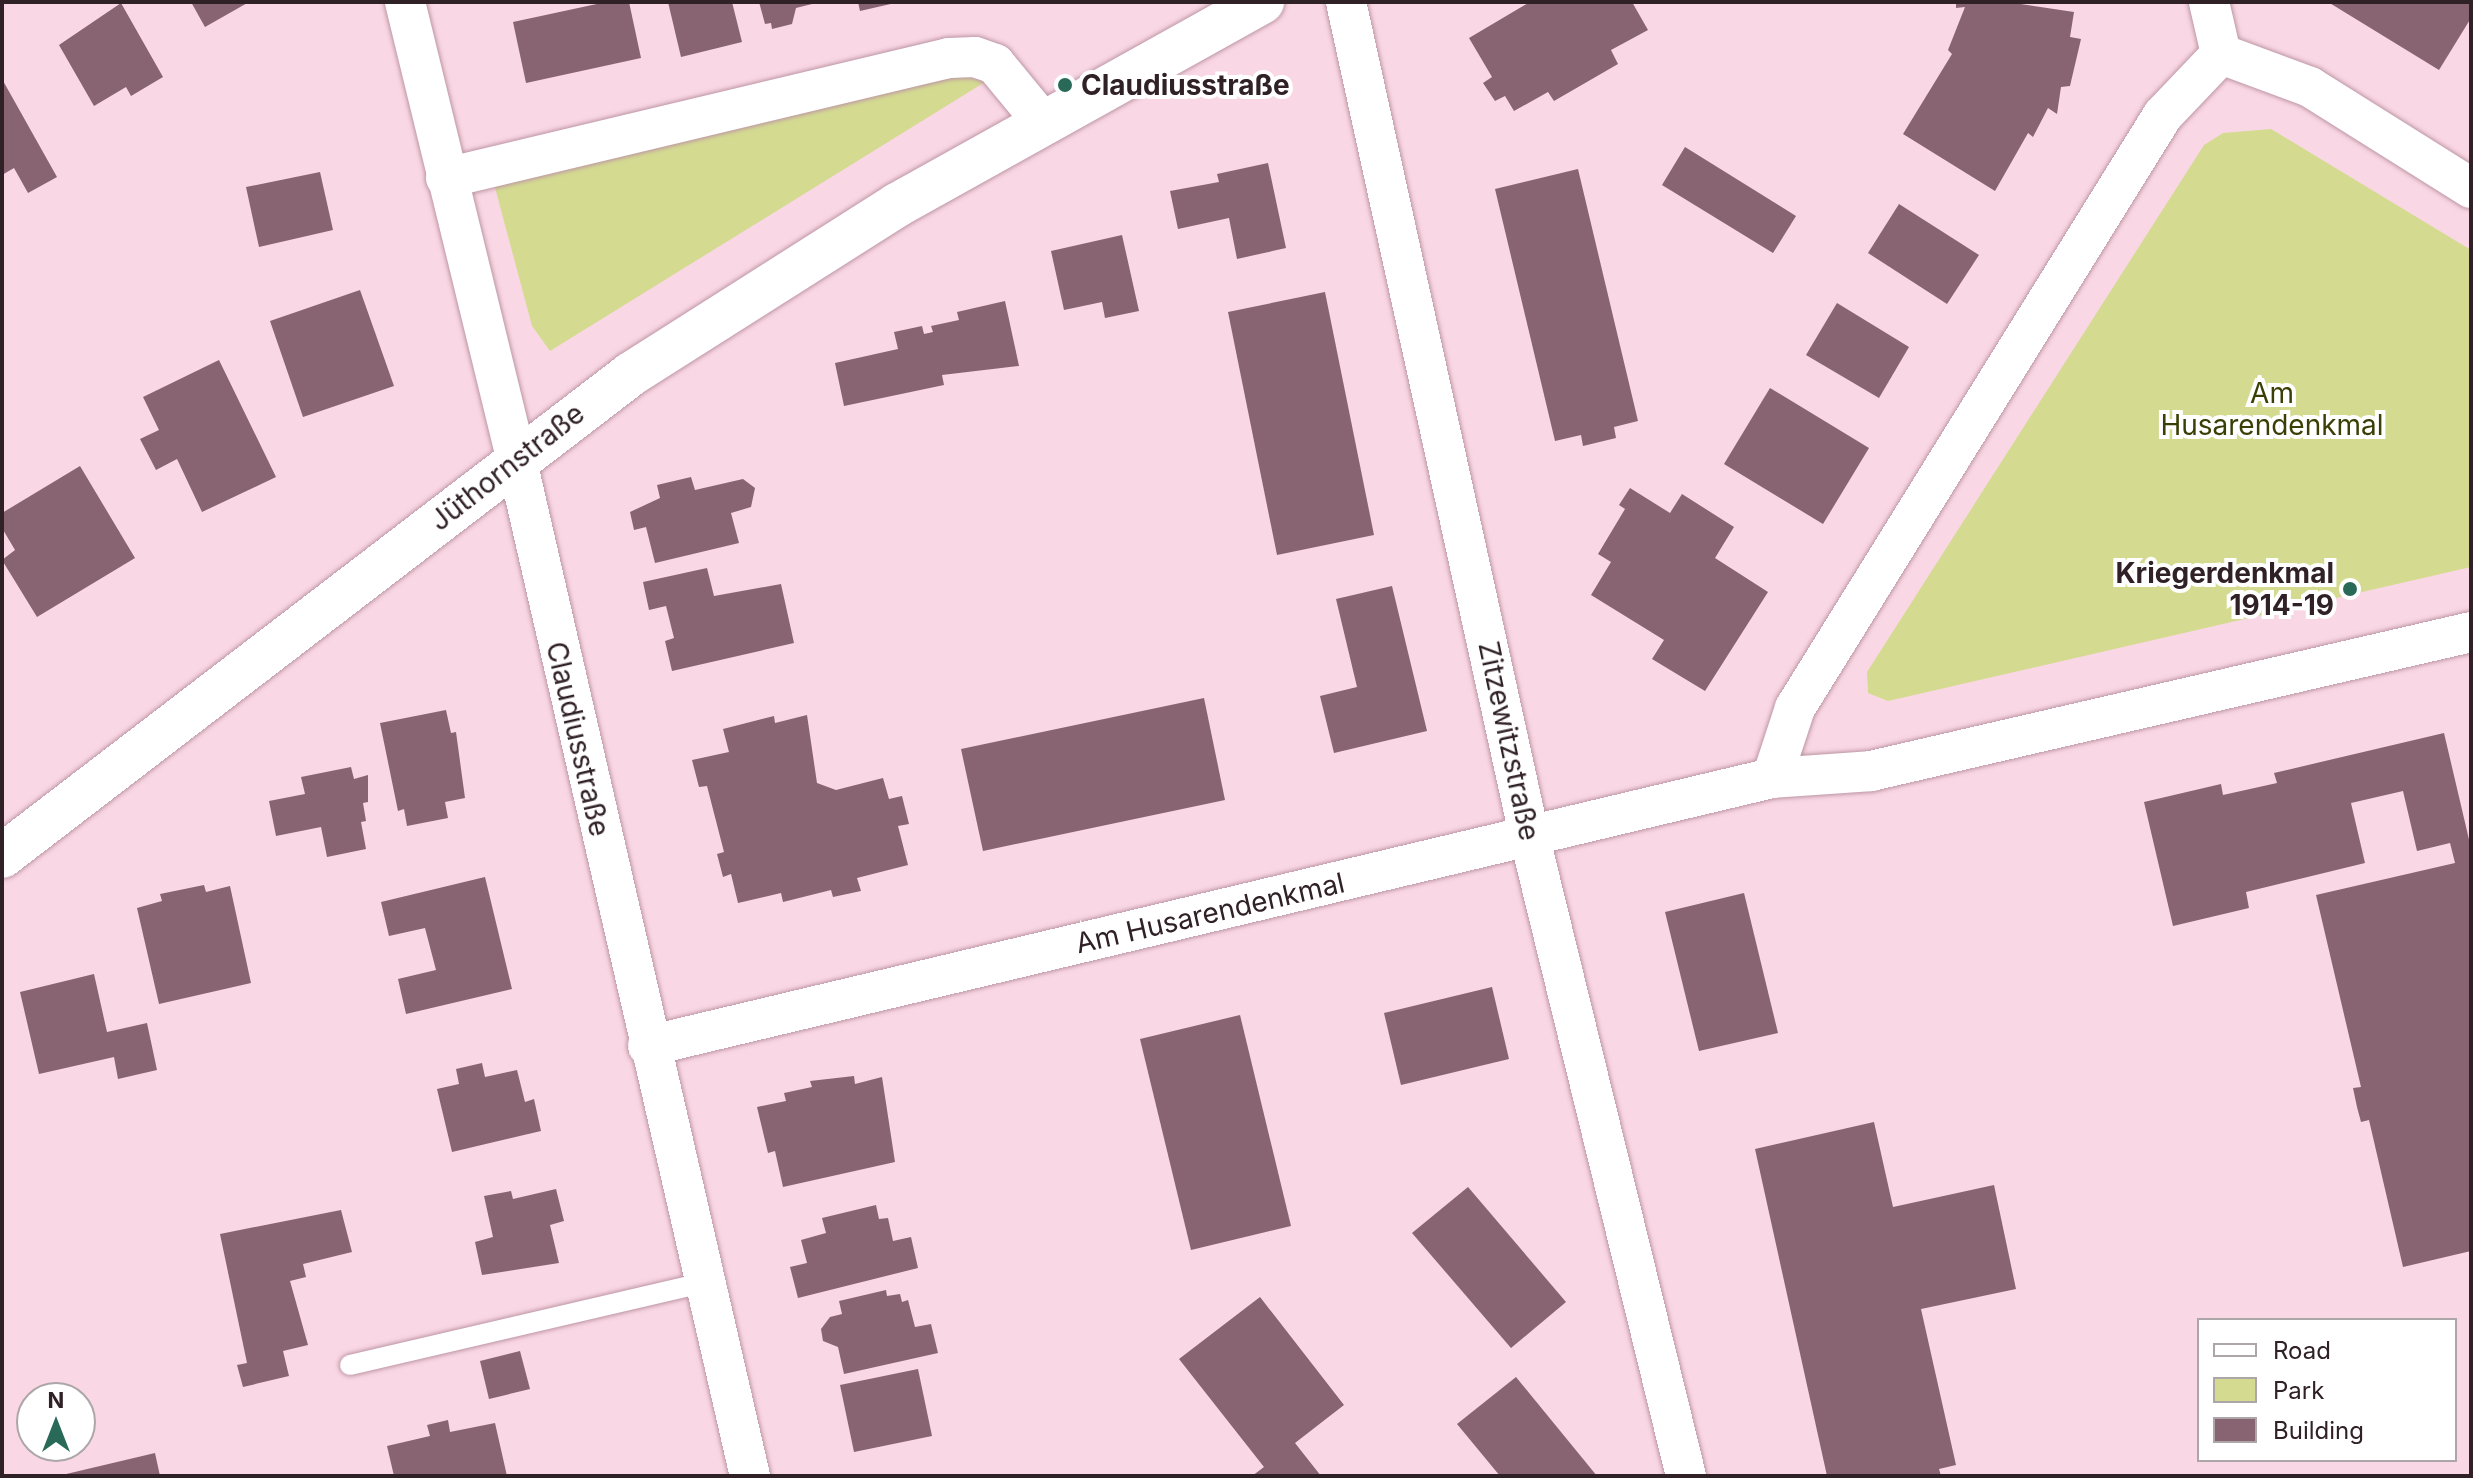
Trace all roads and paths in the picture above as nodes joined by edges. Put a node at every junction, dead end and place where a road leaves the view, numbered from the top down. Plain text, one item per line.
1 (405, 2) edge
2 (1262, 2) edge
3 (1346, 2) edge
4 (2209, 2) edge
5 (2221, 54) junction
6 (1042, 121) junction
7 (446, 178) junction
8 (2471, 188) edge
9 (516, 457) junction
10 (2471, 632) edge
11 (1772, 778) junction
12 (1530, 839) junction
13 (2, 856) edge
14 (648, 1046) junction
15 (706, 1282) junction
16 (350, 1365) dead end
17 (750, 1476) edge
18 (1686, 1476) edge

1 - 7 street, Claudiusstraße
2 - 6 street, Jüthornstraße
3 - 12 street, Zitzewitzstraße
4 - 5 street
5 - 8 street
5 - 11 street
6 - 7 street
6 - 9 street, Jüthornstraße
7 - 9 street, Claudiusstraße
9 - 13 street, Jüthornstraße
9 - 14 street, Claudiusstraße
10 - 11 street, Am Husarendenkmal
11 - 12 street, Am Husarendenkmal
12 - 14 street, Am Husarendenkmal
12 - 18 street, Zitzewitzstraße
14 - 15 street, Claudiusstraße
15 - 16 lane
15 - 17 street, Claudiusstraße

